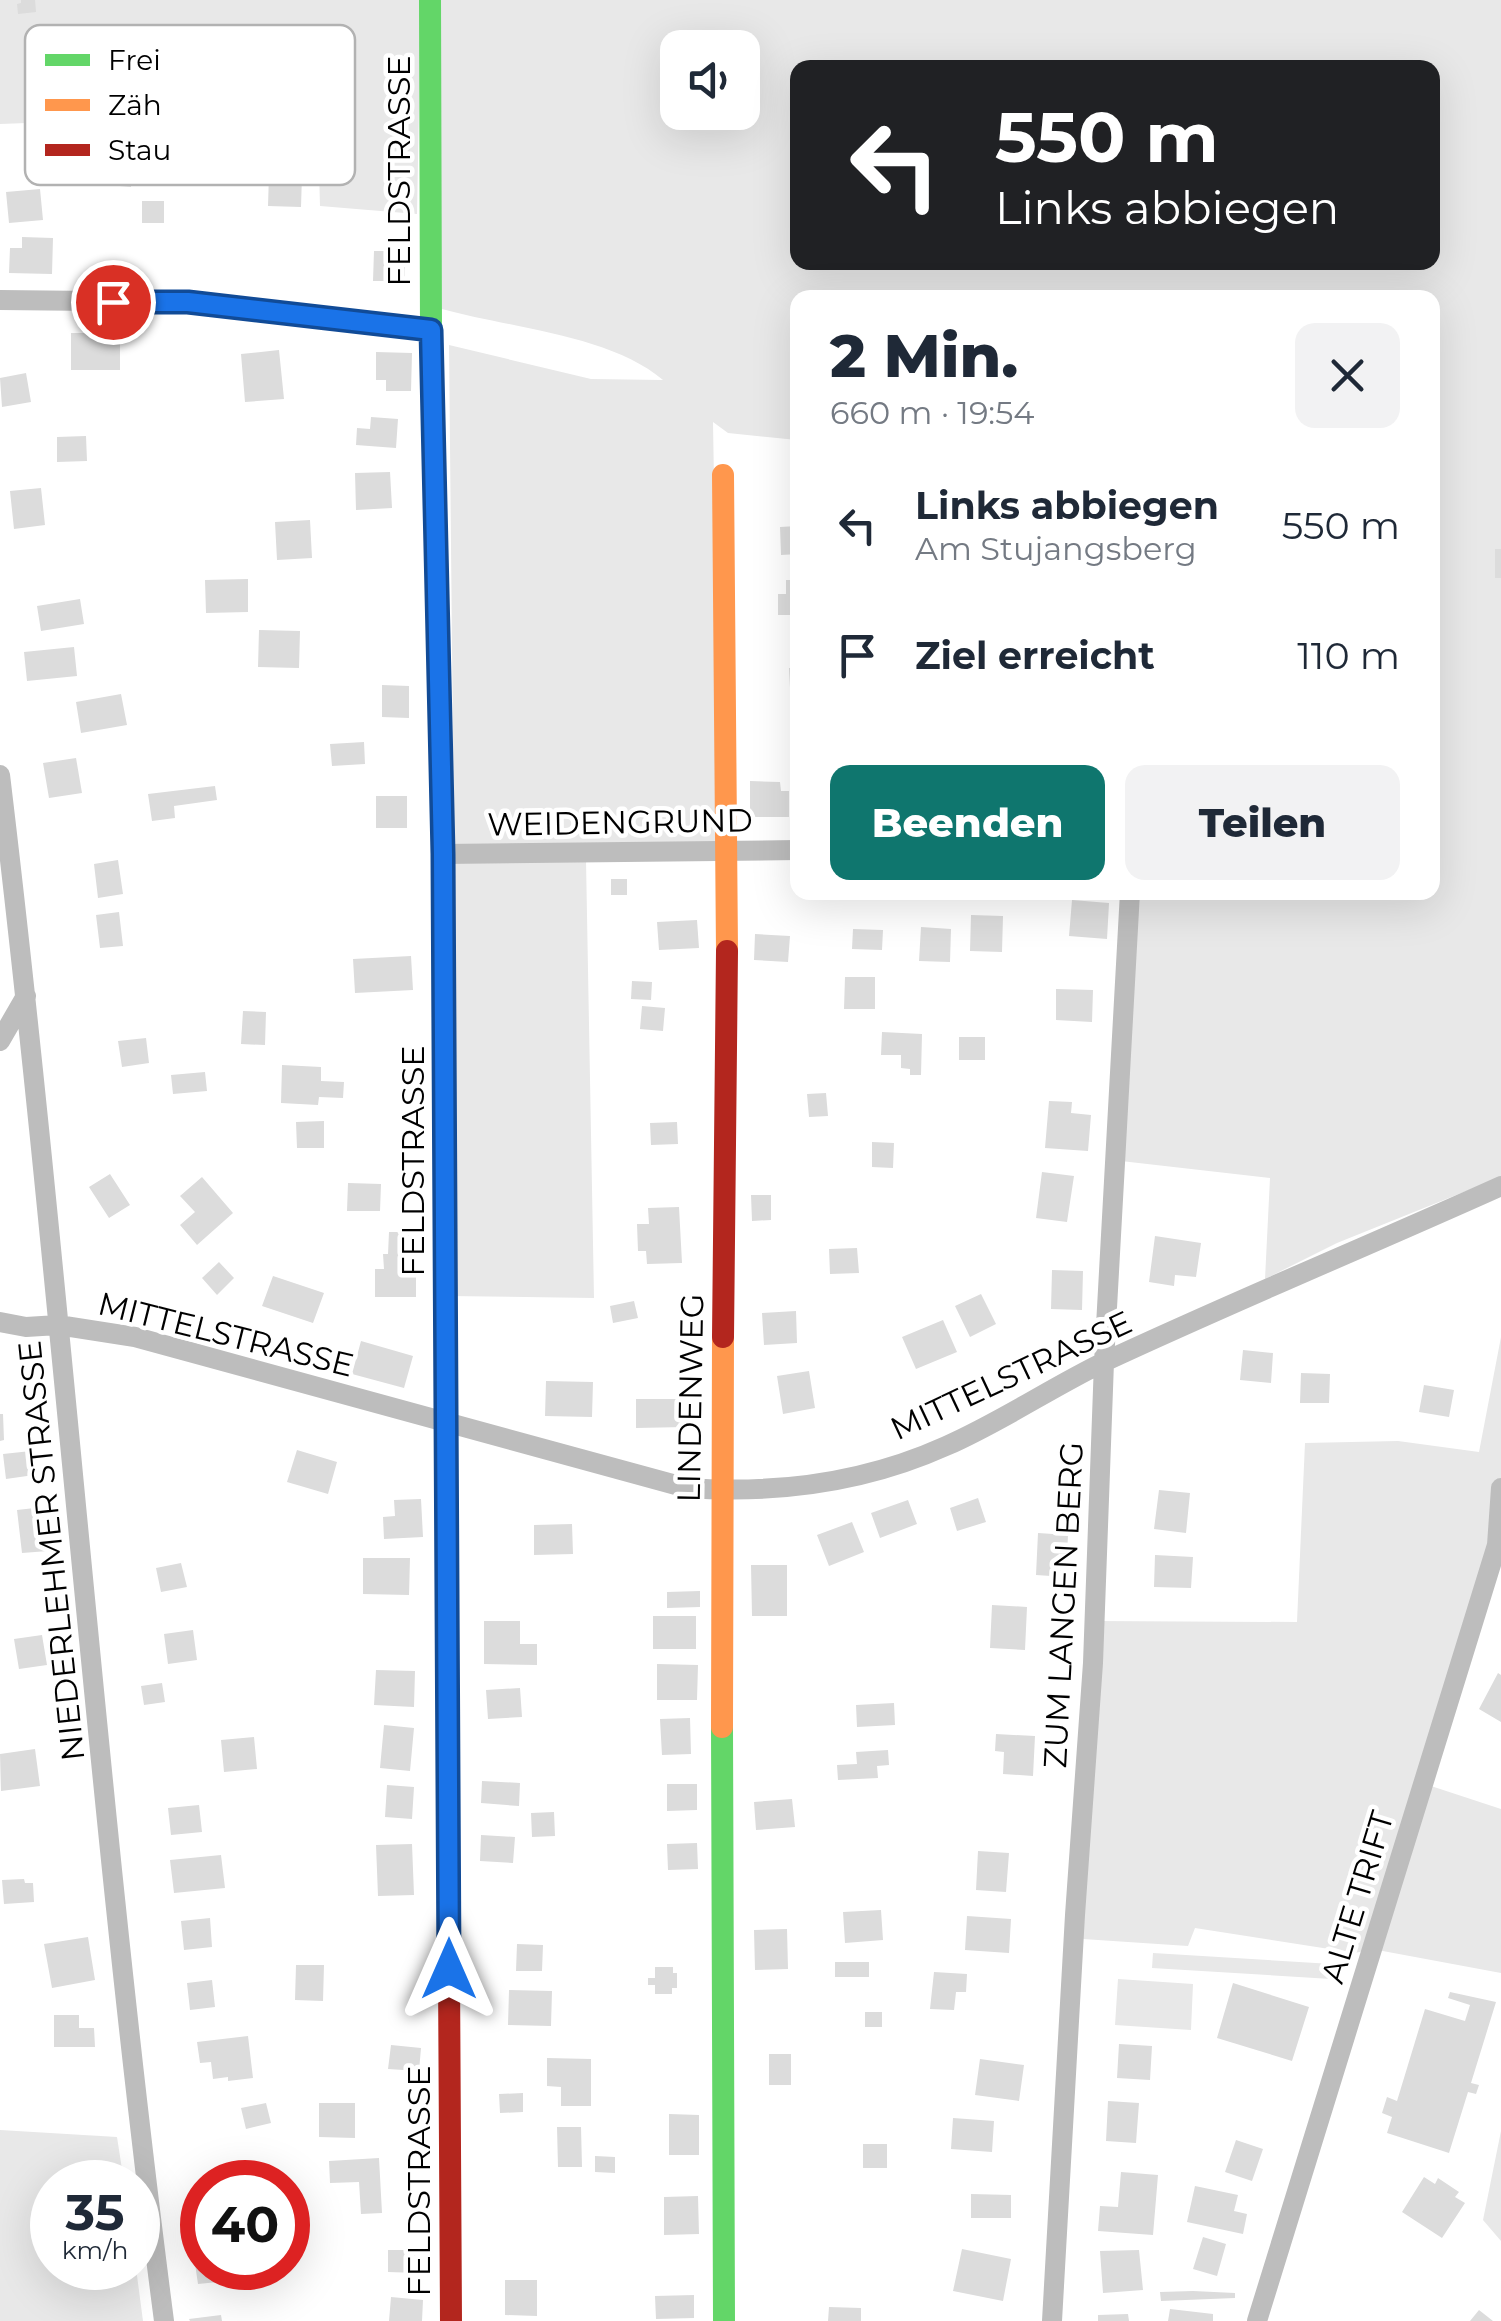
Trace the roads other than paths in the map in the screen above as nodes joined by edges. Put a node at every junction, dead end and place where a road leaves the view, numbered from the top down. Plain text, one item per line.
1 (430, 0) edge
2 (0, 300) edge
3 (431, 330) junction
4 (723, 476) dead end
5 (0, 776) edge
6 (728, 850) junction
7 (790, 850) edge
8 (443, 854) junction
9 (1130, 900) edge
10 (26, 996) junction
11 (0, 1040) edge
12 (1501, 1186) edge
13 (0, 1322) edge
14 (58, 1325) junction
15 (1104, 1362) junction
16 (446, 1422) junction
17 (1501, 1488) edge
18 (721, 1490) junction
19 (164, 2321) edge
20 (451, 2321) edge
21 (724, 2321) edge
22 (1052, 2321) edge
23 (1257, 2321) edge

1 - 3 street, FELDSTRASSE
2 - 3 street
3 - 8 street, FELDSTRASSE
4 - 6 street, LINDENWEG
5 - 10 street, NIEDERLEHMER STRASSE
6 - 7 street, WEIDENGRUND
6 - 8 street, WEIDENGRUND
6 - 18 street, LINDENWEG
8 - 16 street, FELDSTRASSE
9 - 15 street, ZUM LANGEN BERG
10 - 11 street
10 - 14 street, NIEDERLEHMER STRASSE
12 - 15 street, MITTELSTRASSE
13 - 14 street, MITTELSTRASSE
14 - 16 street, MITTELSTRASSE
14 - 19 street, NIEDERLEHMER STRASSE
15 - 18 street, MITTELSTRASSE
15 - 22 street, ZUM LANGEN BERG
16 - 18 street, MITTELSTRASSE
16 - 20 street, FELDSTRASSE
17 - 23 street, ALTE TRIFT
18 - 21 street, LINDENWEG

